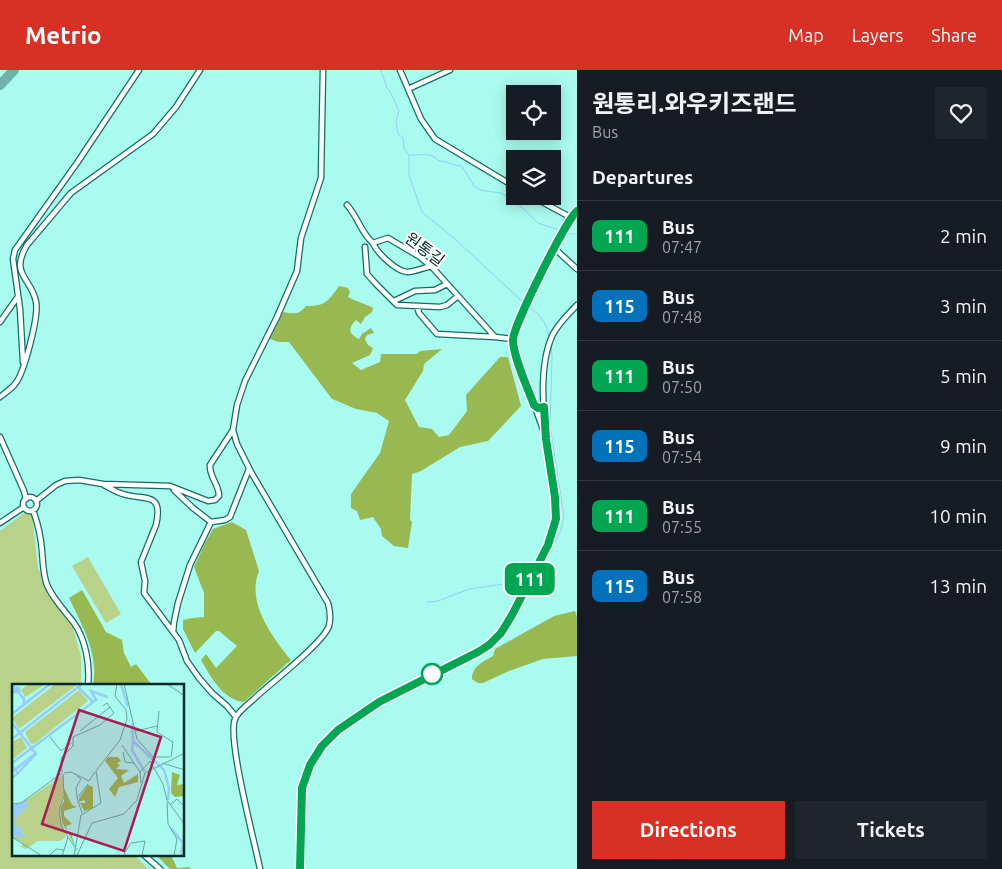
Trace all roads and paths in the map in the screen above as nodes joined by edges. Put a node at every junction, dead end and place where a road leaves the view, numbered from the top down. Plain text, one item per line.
1 (139, 70) edge
2 (200, 70) edge
3 (323, 70) edge
4 (400, 70) edge
5 (450, 70) edge
6 (408, 89) junction
7 (506, 182) edge
8 (347, 205) dead end
9 (546, 205) edge
10 (577, 210) edge
11 (569, 219) junction
12 (373, 243) junction
13 (365, 247) dead end
14 (555, 247) junction
15 (431, 266) junction
16 (577, 269) edge
17 (447, 284) junction
18 (458, 296) junction
19 (18, 298) junction
20 (394, 301) junction
21 (417, 306) junction
22 (577, 306) edge
23 (0, 322) edge
24 (495, 337) junction
25 (513, 339) junction
26 (24, 366) junction
27 (0, 397) edge
28 (534, 405) junction
29 (544, 407) junction
30 (233, 430) junction
31 (0, 437) edge
32 (546, 439) junction
33 (249, 469) junction
34 (103, 484) junction
35 (170, 486) junction
36 (26, 499) junction
37 (36, 501) junction
38 (24, 507) junction
39 (33, 510) junction
40 (211, 522) junction
41 (0, 523) edge
42 (173, 632) junction
43 (88, 684) edge
44 (236, 717) junction
45 (145, 856) edge
46 (160, 869) edge
47 (260, 869) edge
48 (300, 869) edge

1 - 19 street
2 - 26 street
3 - 30 street
4 - 6 street
5 - 6 street
6 - 7 street
8 - 12 street
9 - 11 street
10 - 11 street
11 - 14 street
12 - 15 street, 원통길
12 - 15 street
13 - 20 street
14 - 16 street
14 - 25 street
15 - 17 street, 원통길
17 - 18 street, 원통길
17 - 20 street
18 - 21 street
18 - 24 street, 원통길
19 - 23 street
19 - 26 street
20 - 21 street
21 - 24 street
22 - 29 street
24 - 25 street
25 - 28 street
26 - 27 street
28 - 29 street
28 - 32 street
29 - 32 street
30 - 33 street
30 - 35 street
31 - 36 street
32 - 48 street
33 - 40 street
33 - 44 street
34 - 35 street
34 - 37 street
34 - 42 street
35 - 40 street
36 - 37 street
36 - 38 street
37 - 39 street
38 - 39 street
38 - 41 street
39 - 43 street
40 - 42 street
42 - 44 street
44 - 47 street
45 - 46 street

